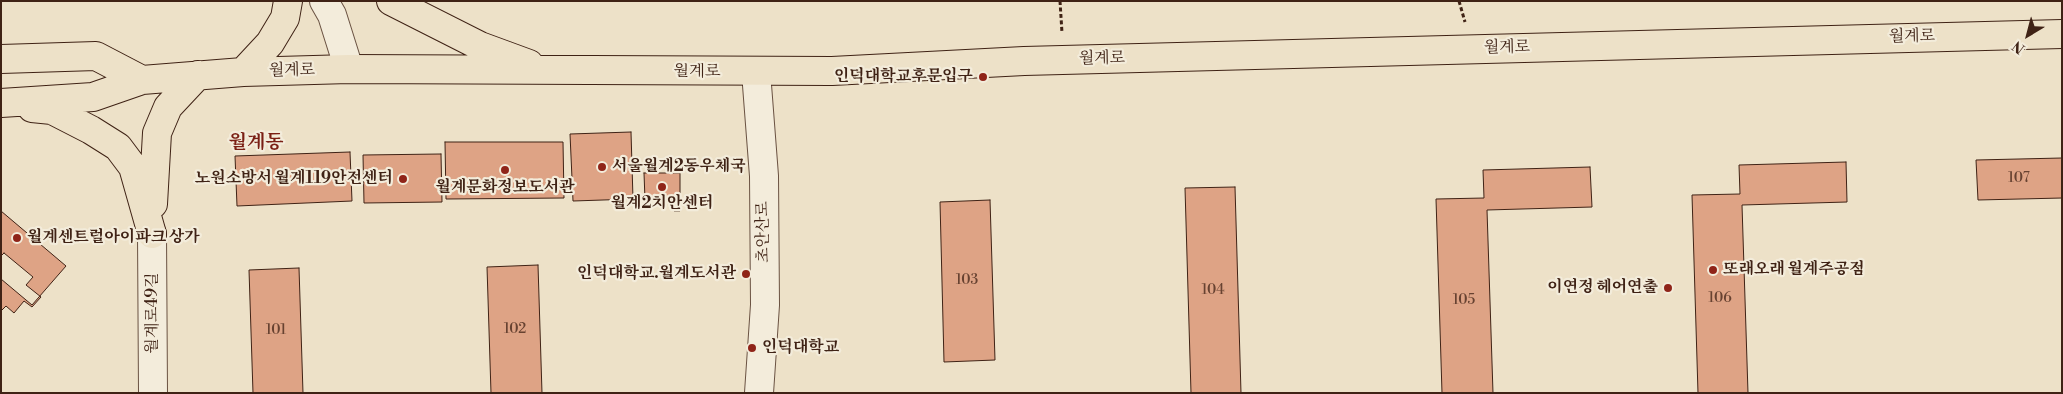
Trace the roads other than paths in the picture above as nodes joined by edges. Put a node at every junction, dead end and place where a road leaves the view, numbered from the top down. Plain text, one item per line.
1 (288, 1) edge
2 (324, 1) edge
3 (391, 1) edge
4 (2062, 34) edge
5 (1, 59) edge
6 (349, 69) junction
7 (547, 71) junction
8 (243, 72) junction
9 (756, 72) junction
10 (198, 75) junction
11 (142, 80) junction
12 (1, 104) edge
13 (152, 234) junction
14 (153, 393) edge
15 (759, 393) edge

1 - 8 main road
2 - 6 street
3 - 7 main road
4 - 9 main road, 월계로
5 - 11 main road
6 - 7 main road, 월계로
6 - 8 main road, 월계로
7 - 9 main road, 월계로
8 - 10 main road, 월계로
9 - 15 street, 초안산로
10 - 11 main road, 월계로
10 - 13 main road
11 - 12 main road, 월계로
12 - 13 main road
13 - 14 street, 월계로49길

